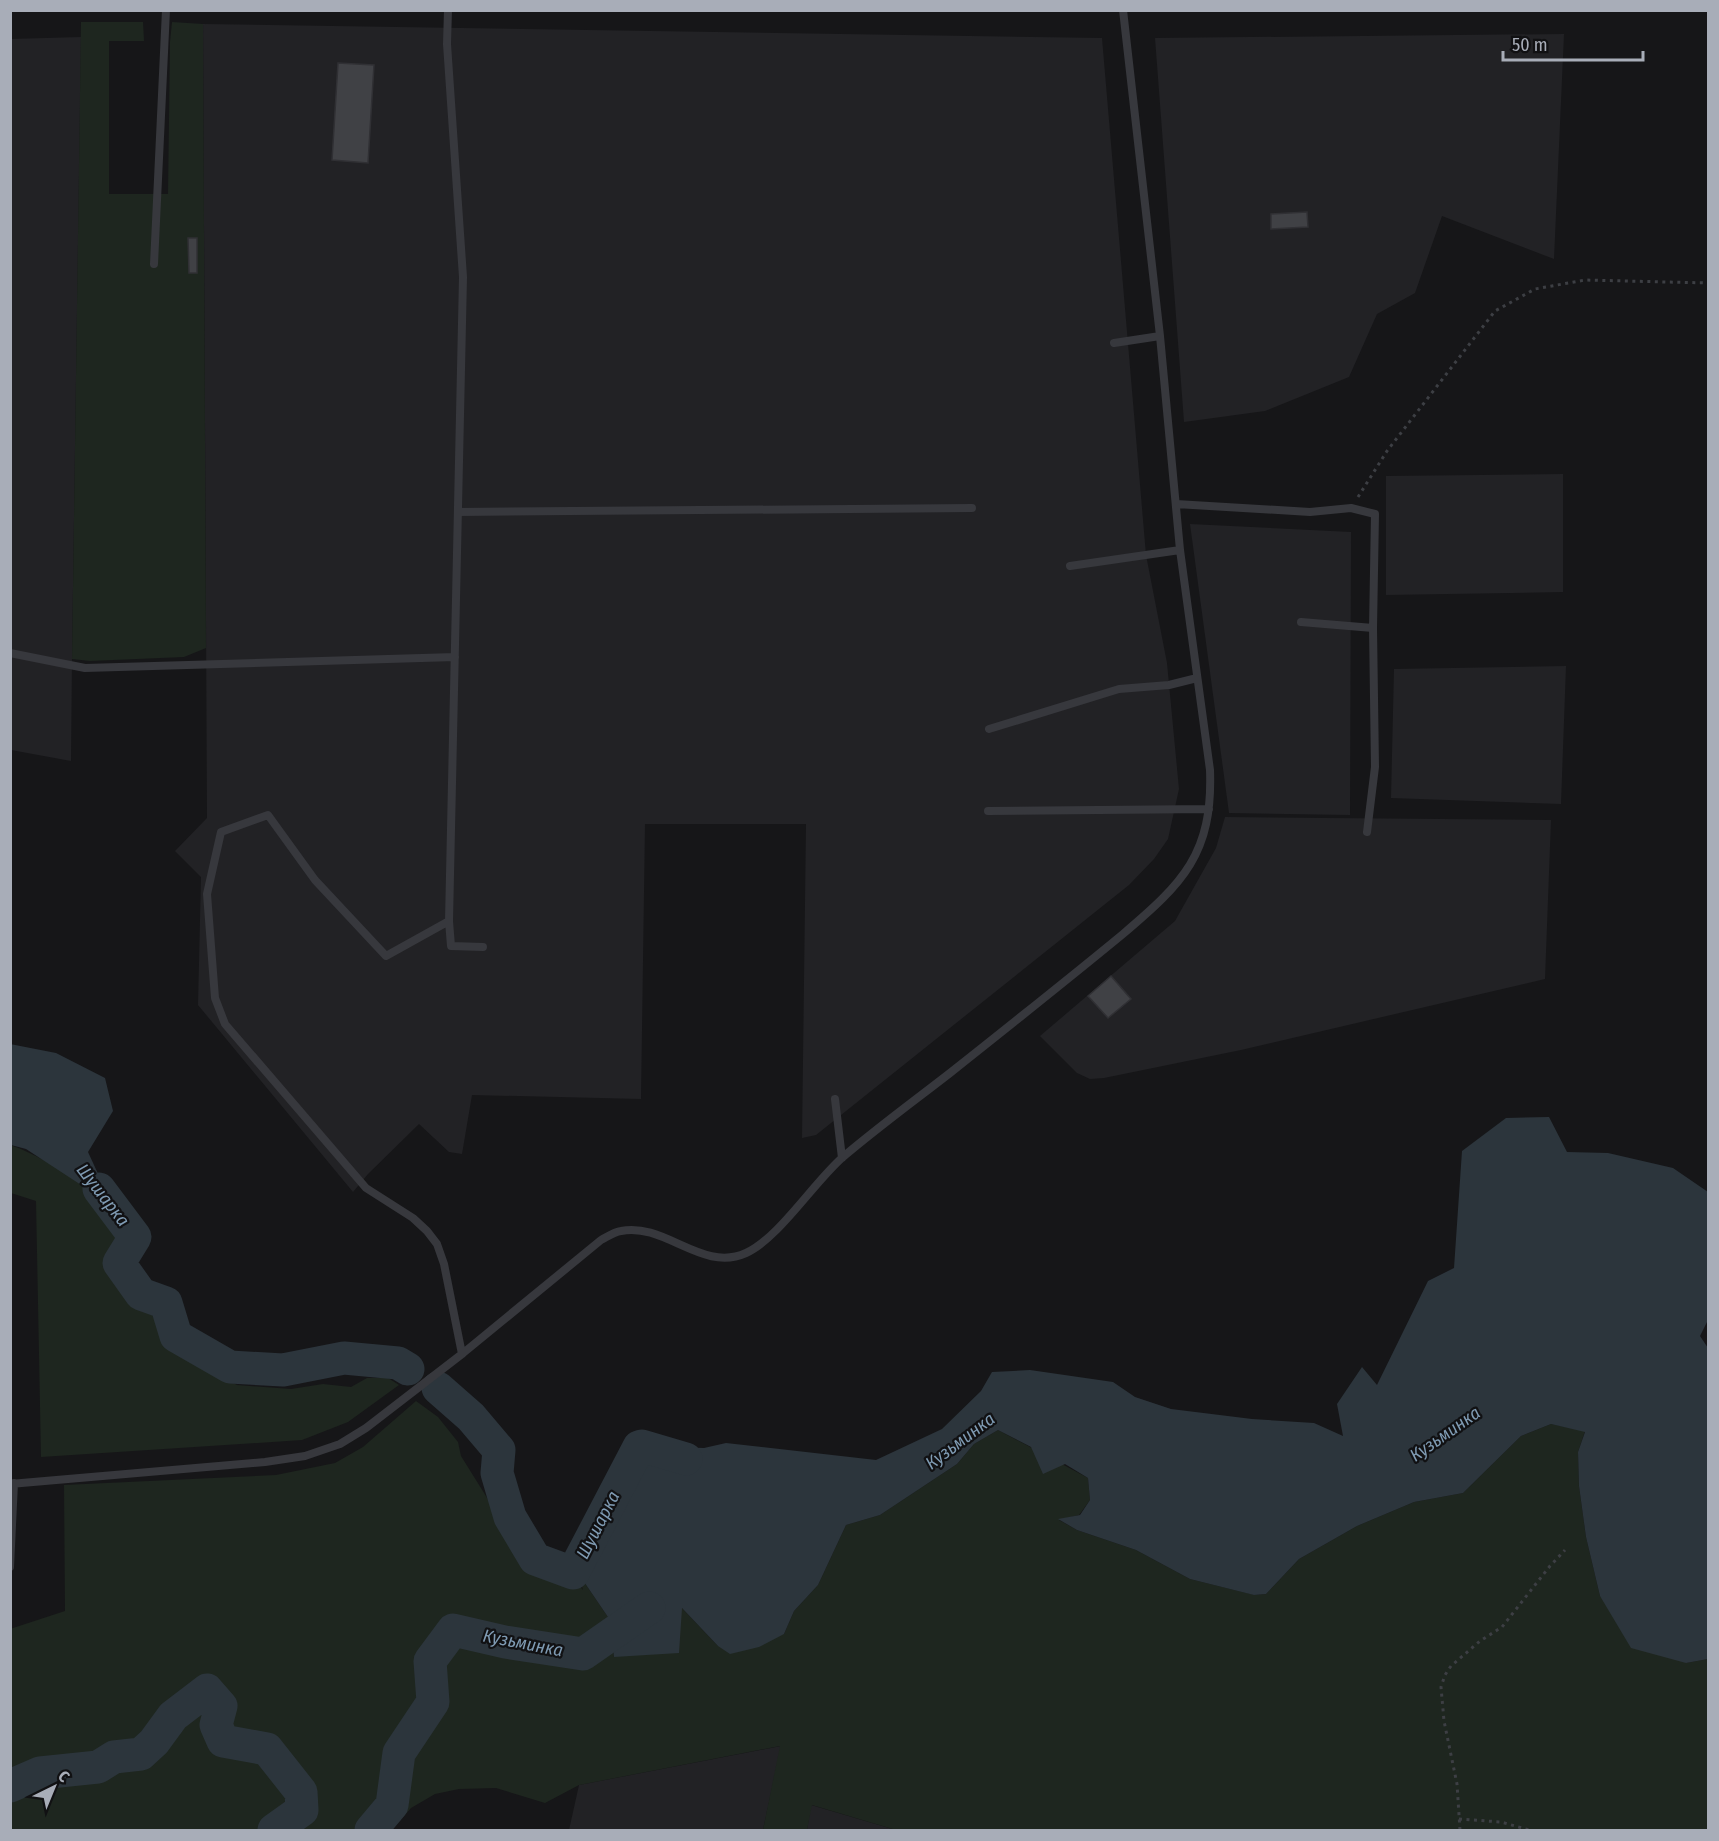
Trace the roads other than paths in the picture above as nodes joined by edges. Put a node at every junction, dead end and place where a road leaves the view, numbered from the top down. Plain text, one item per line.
1 (166, 10) edge
2 (448, 10) edge
3 (1123, 10) edge
4 (154, 264) dead end
5 (1160, 336) junction
6 (1114, 343) dead end
7 (1176, 504) junction
8 (972, 508) dead end
9 (458, 512) junction
10 (1180, 550) junction
11 (1070, 566) dead end
12 (1301, 622) dead end
13 (1373, 628) junction
14 (10, 653) edge
15 (455, 657) junction
16 (1197, 678) junction
17 (989, 729) dead end
18 (1209, 808) junction
19 (988, 811) dead end
20 (1367, 832) dead end
21 (449, 921) junction
22 (483, 947) dead end
23 (835, 1099) dead end
24 (842, 1158) junction
25 (462, 1354) junction
26 (12, 1484) edge
27 (10, 1567) edge

1 - 4 lane
2 - 9 lane
3 - 5 lane
5 - 6 lane
5 - 7 lane
7 - 10 lane
7 - 13 lane
8 - 9 lane
9 - 15 lane
10 - 11 lane
10 - 16 lane
12 - 13 lane
13 - 20 lane
14 - 15 lane
15 - 21 lane
16 - 17 lane
16 - 18 lane
18 - 19 lane
18 - 24 lane
21 - 22 lane
21 - 25 lane
23 - 24 lane
24 - 25 lane
25 - 26 lane
26 - 27 lane

